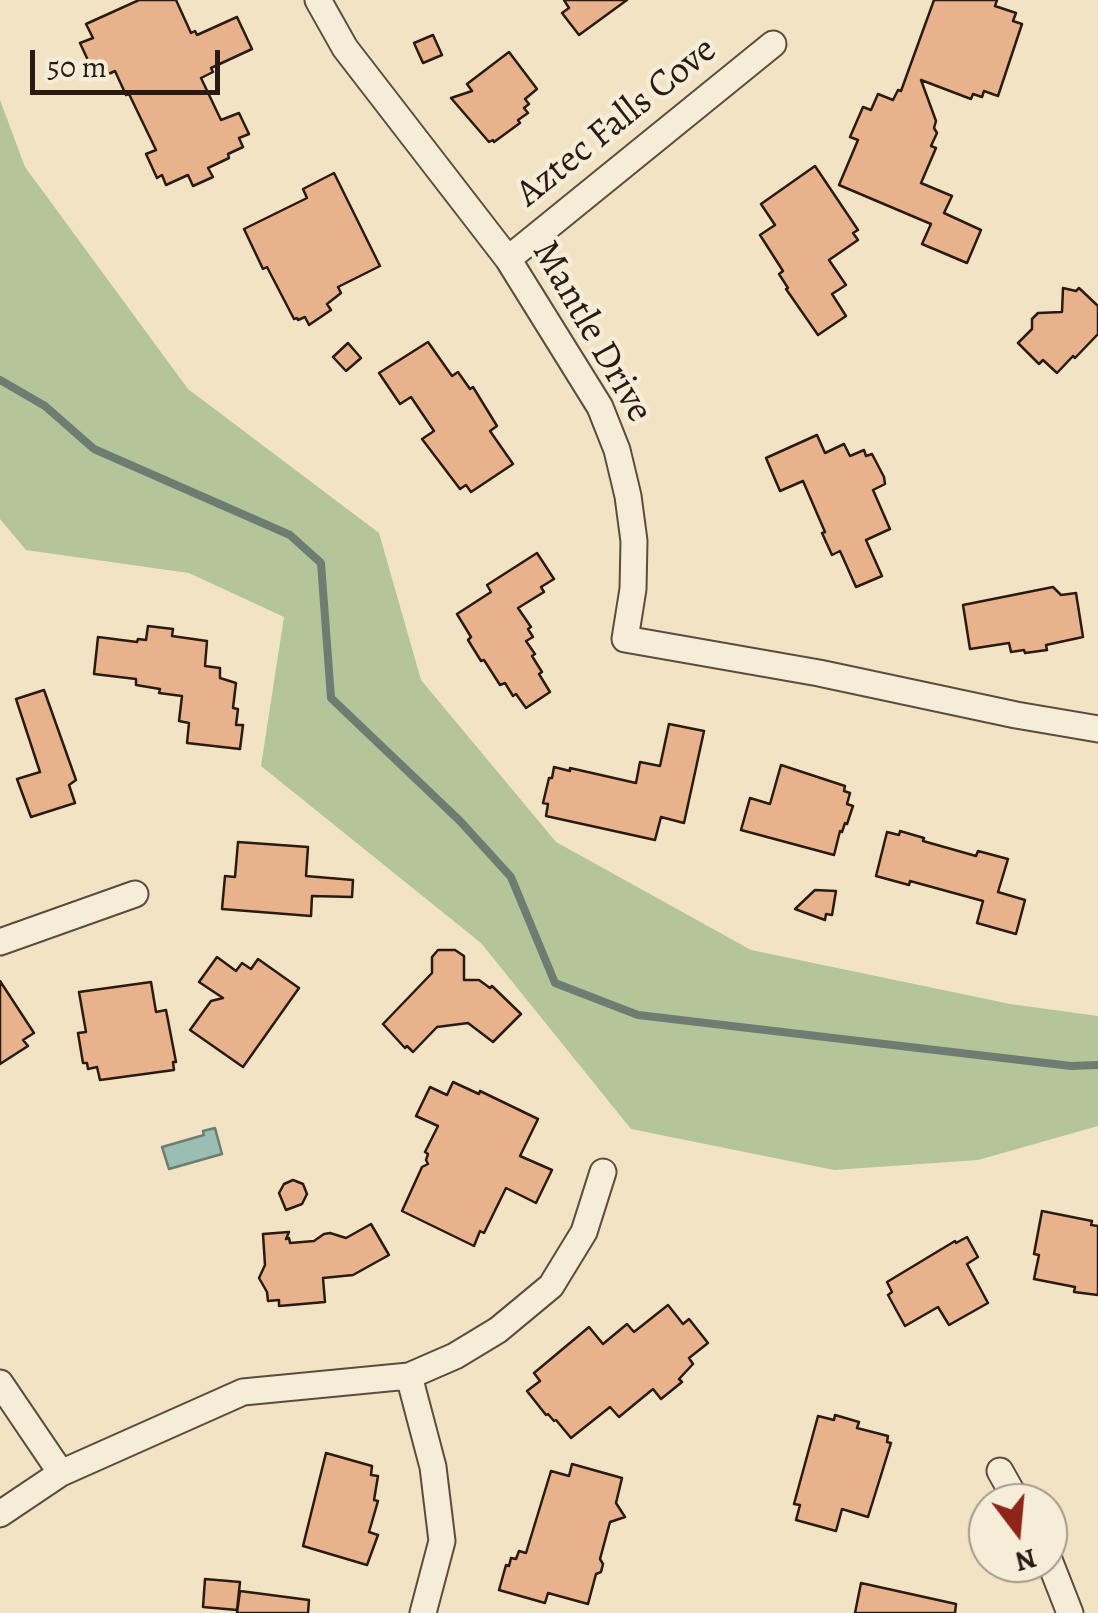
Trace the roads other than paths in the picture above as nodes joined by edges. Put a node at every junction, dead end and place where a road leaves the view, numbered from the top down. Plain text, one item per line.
1 (318, 0) edge
2 (774, 44) dead end
3 (508, 259) junction
4 (1098, 729) edge
5 (135, 894) dead end
6 (0, 942) edge
7 (604, 1172) dead end
8 (409, 1376) junction
9 (0, 1383) edge
10 (1000, 1471) dead end
11 (61, 1473) junction
12 (1007, 1483) edge
13 (0, 1514) edge
14 (1058, 1583) edge
15 (423, 1613) edge
16 (1070, 1613) edge

1 - 3 street, Mantle Drive
2 - 3 street, Aztec Falls Cove
3 - 4 street, Mantle Drive
5 - 6 street
7 - 8 street
8 - 11 street
8 - 15 street
9 - 11 street
10 - 12 street
11 - 13 street
14 - 16 street

